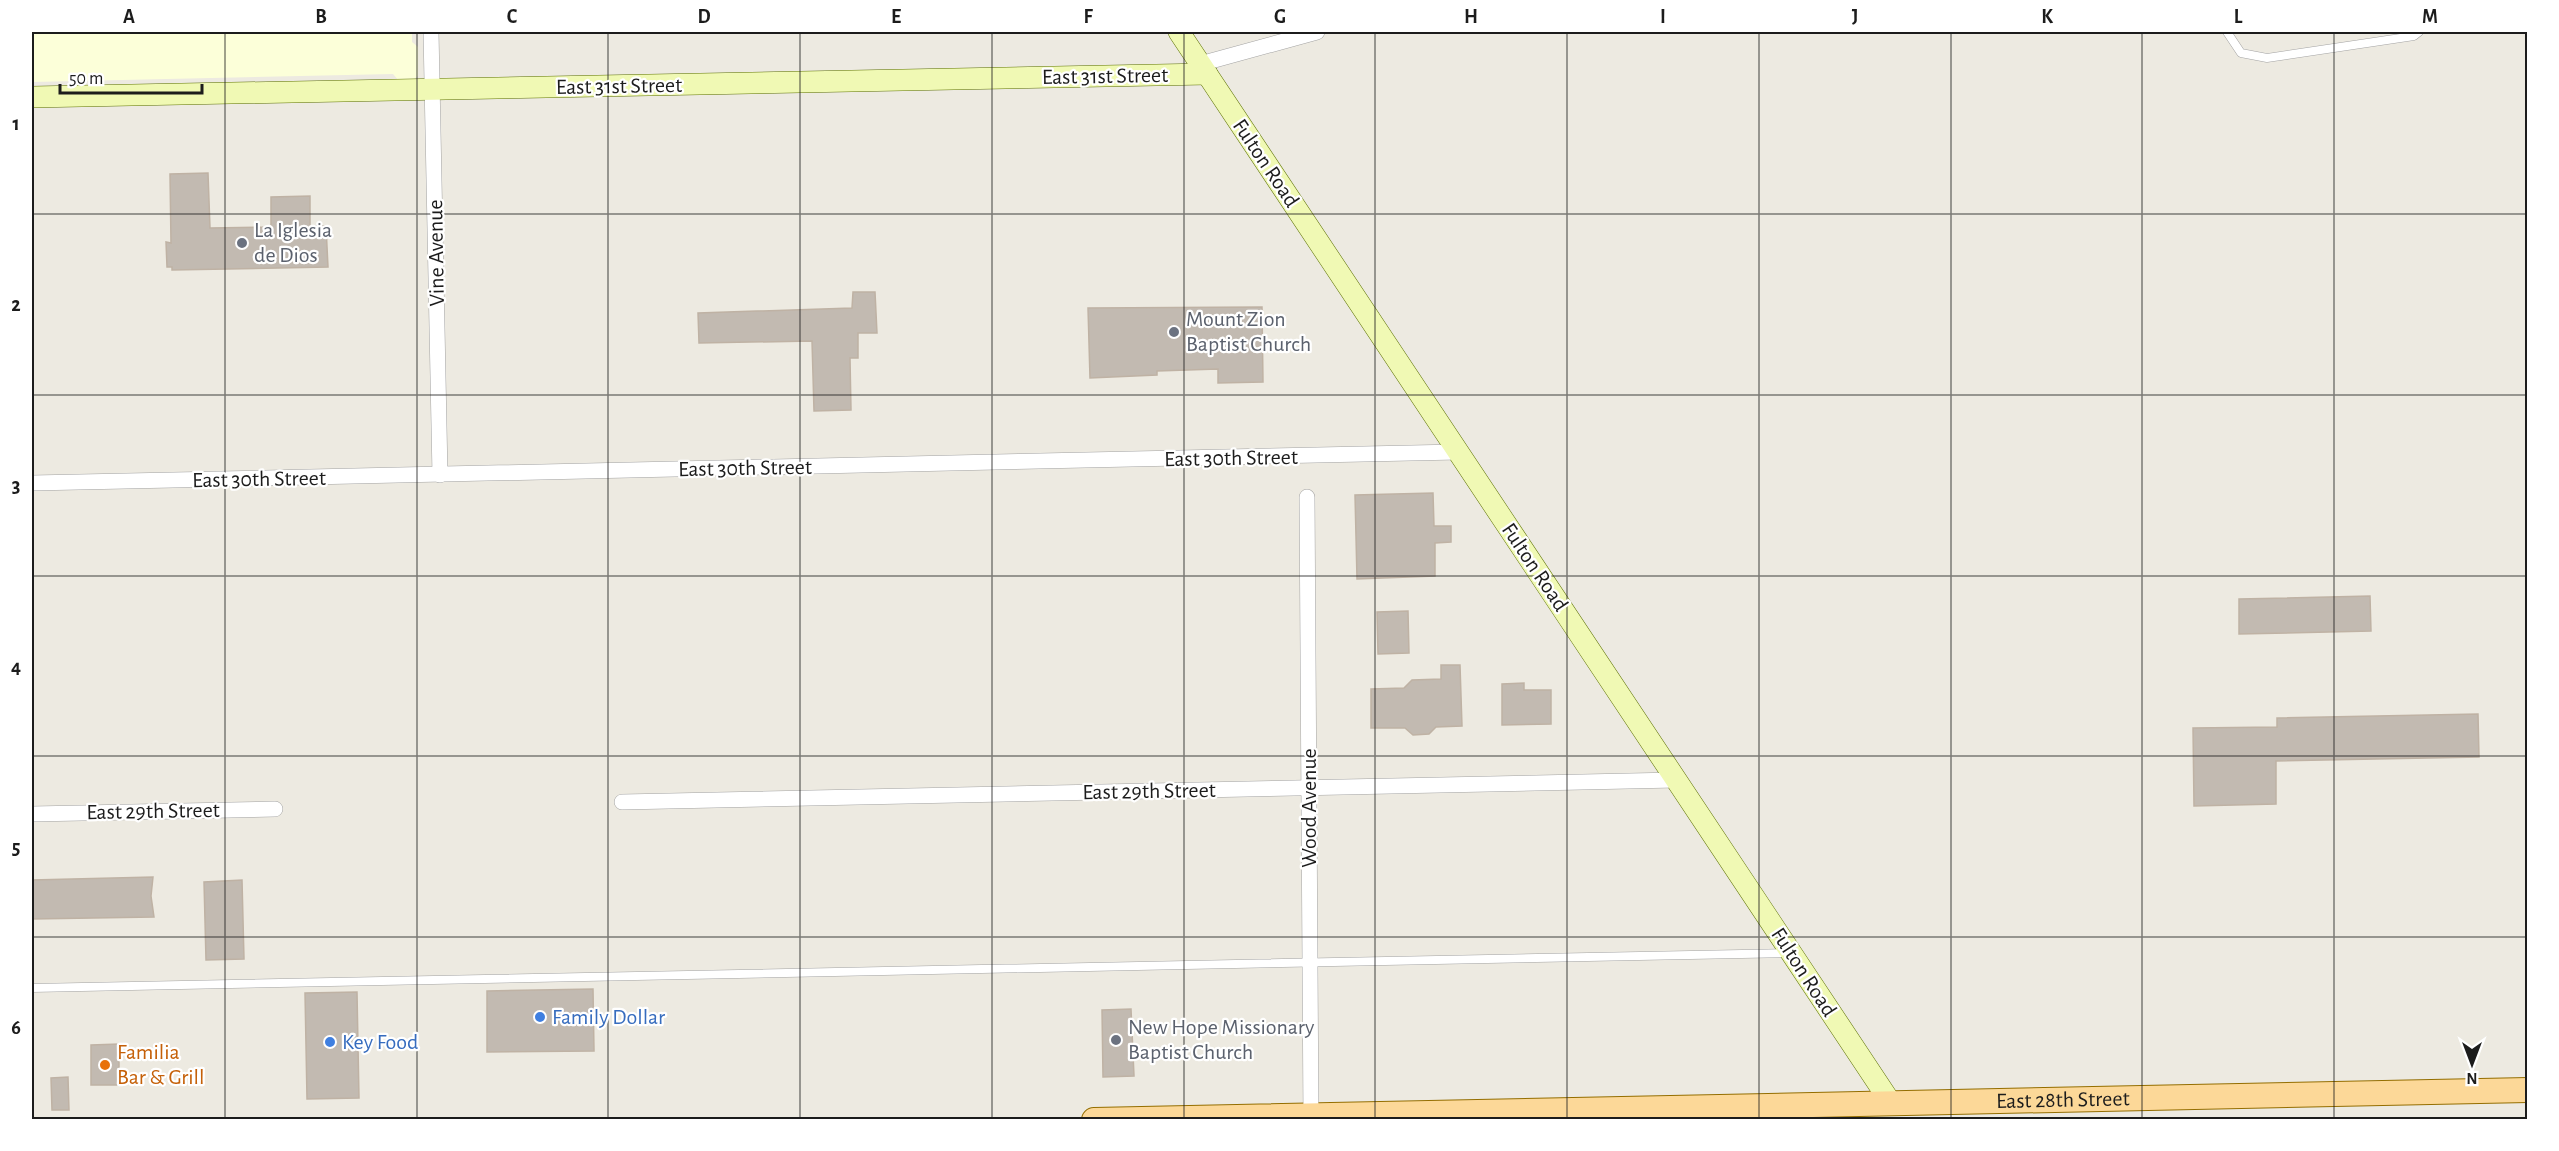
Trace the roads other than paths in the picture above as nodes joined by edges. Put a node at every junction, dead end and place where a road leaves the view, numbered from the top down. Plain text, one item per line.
1 (431, 32) edge
2 (1179, 32) edge
3 (1317, 32) edge
4 (2227, 32) edge
5 (2419, 32) edge
6 (1203, 69) junction
7 (432, 90) junction
8 (32, 97) edge
9 (1458, 452) junction
10 (440, 475) junction
11 (32, 483) edge
12 (1307, 497) dead end
13 (1676, 780) junction
14 (1309, 788) junction
15 (622, 802) dead end
16 (275, 809) dead end
17 (32, 813) edge
18 (1792, 953) junction
19 (1310, 962) junction
20 (32, 988) edge
21 (2528, 1090) edge
22 (1891, 1103) junction
23 (1311, 1117) edge
24 (1094, 1119) edge

1 - 7 street, Vine Avenue
2 - 6 street, Fulton Road
3 - 6 street
4 - 5 lane
6 - 7 street, East 31st Street
6 - 9 street, Fulton Road
7 - 8 street, East 31st Street
7 - 10 street, Vine Avenue
9 - 10 street, East 30th Street
9 - 13 street, Fulton Road
10 - 11 street, East 30th Street
12 - 14 street, Wood Avenue
13 - 14 street, East 29th Street
13 - 18 street, Fulton Road
14 - 15 street, East 29th Street
14 - 19 street, Wood Avenue
16 - 17 street, East 29th Street
18 - 19 lane
18 - 22 street, Fulton Road
19 - 20 lane
19 - 23 street, Wood Avenue
21 - 22 main road, East 28th Street
22 - 23 main road, East 28th Street
23 - 24 main road, East 28th Street

